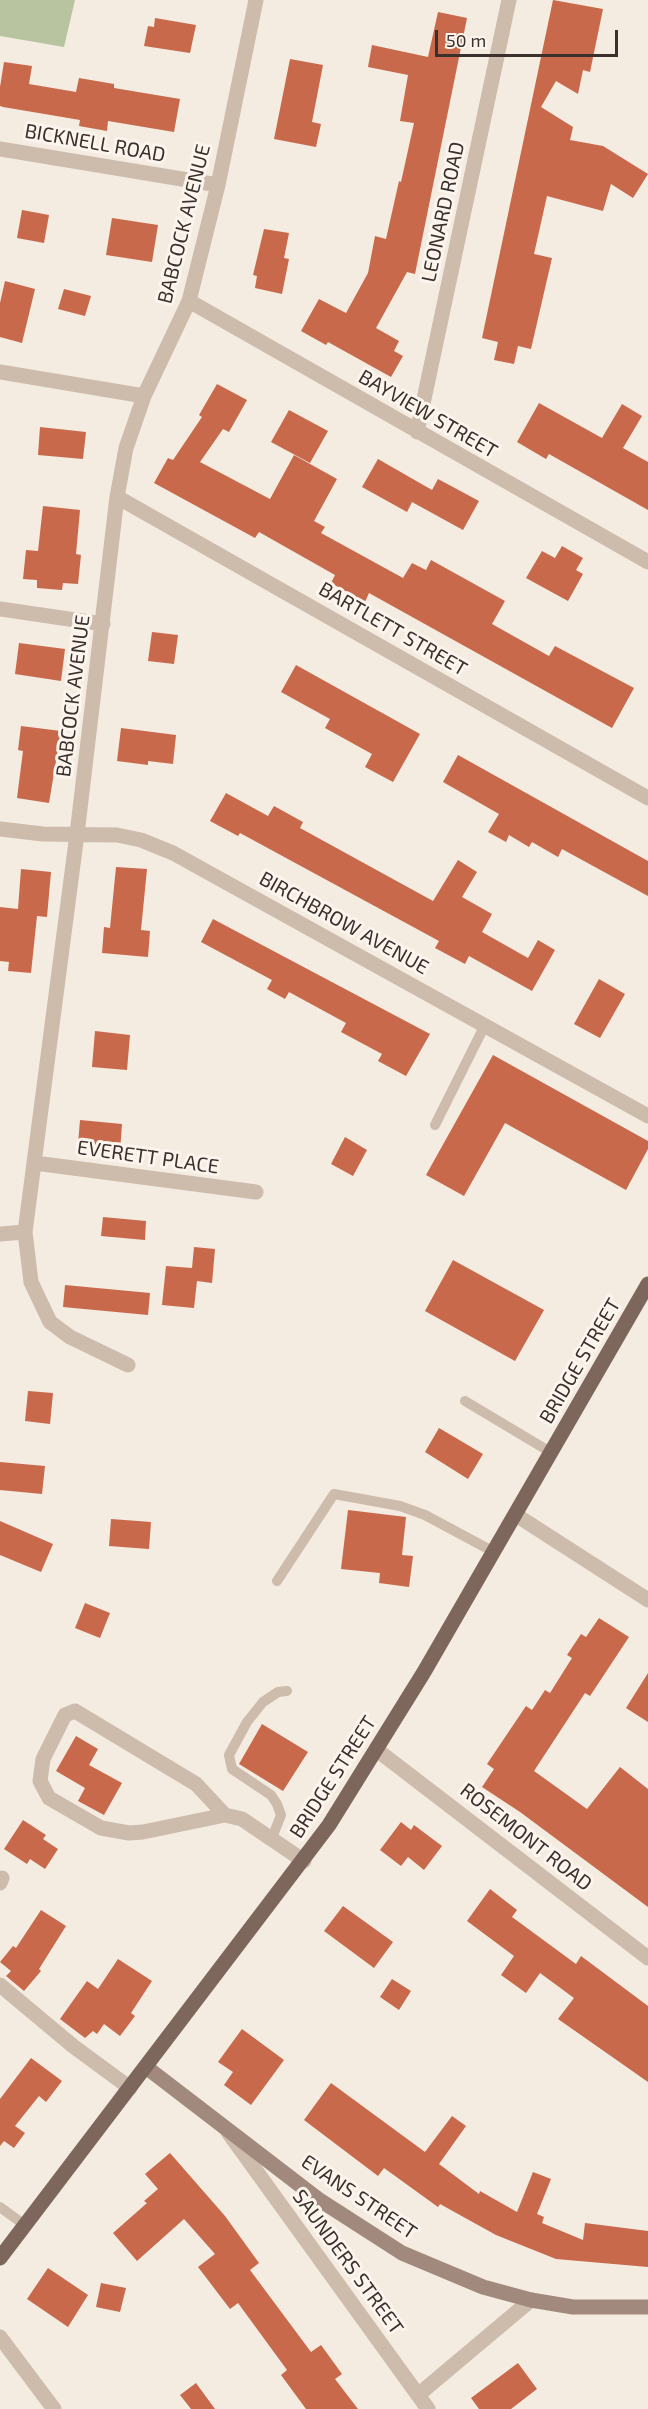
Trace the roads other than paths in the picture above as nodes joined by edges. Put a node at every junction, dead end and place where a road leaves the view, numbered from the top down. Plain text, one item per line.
1 (256, 0) edge
2 (509, 0) edge
3 (0, 149) edge
4 (218, 185) junction
5 (189, 301) junction
6 (0, 372) edge
7 (144, 396) junction
8 (417, 432) junction
9 (117, 497) junction
10 (648, 562) edge
11 (0, 609) edge
12 (103, 624) junction
13 (648, 798) edge
14 (0, 829) edge
15 (77, 834) junction
16 (485, 1025) junction
17 (648, 1116) edge
18 (435, 1125) dead end
19 (35, 1163) junction
20 (256, 1192) dead end
21 (25, 1232) junction
22 (0, 1234) edge
23 (648, 1284) edge
24 (128, 1365) dead end
25 (465, 1401) dead end
26 (552, 1453) junction
27 (516, 1515) junction
28 (494, 1552) junction
29 (278, 1581) dead end
30 (648, 1600) edge
31 (287, 1691) dead end
32 (376, 1750) junction
33 (225, 1815) junction
34 (272, 1838) junction
35 (304, 1861) junction
36 (648, 1958) edge
37 (0, 1985) edge
38 (146, 2067) junction
39 (130, 2088) junction
40 (222, 2124) junction
41 (0, 2207) edge
42 (26, 2226) junction
43 (0, 2258) edge
44 (531, 2301) junction
45 (648, 2307) edge
46 (0, 2337) edge
47 (418, 2396) junction
48 (54, 2409) edge
49 (428, 2409) edge

1 - 4 street, BABCOCK AVENUE
2 - 8 street, LEONARD ROAD
3 - 4 street, BICKNELL ROAD
4 - 5 street, BABCOCK AVENUE
5 - 7 street, BABCOCK AVENUE
5 - 8 street, BAYVIEW STREET
6 - 7 street
7 - 9 street, BABCOCK AVENUE
8 - 10 street, BAYVIEW STREET
9 - 12 street, BABCOCK AVENUE
9 - 13 street, BARTLETT STREET
11 - 12 street
12 - 15 street, BABCOCK AVENUE
14 - 15 street, BIRCHBROW AVENUE
15 - 16 street, BIRCHBROW AVENUE
15 - 19 street, BABCOCK AVENUE
16 - 17 street, BIRCHBROW AVENUE
16 - 18 lane
19 - 20 street, EVERETT PLACE
19 - 21 street, BABCOCK AVENUE
21 - 22 street
21 - 24 street, BABCOCK AVENUE
23 - 26 main road, BRIDGE STREET
25 - 26 lane
26 - 27 main road, BRIDGE STREET
27 - 28 main road, BRIDGE STREET
27 - 30 street
28 - 29 lane
28 - 32 main road, BRIDGE STREET
31 - 34 lane
32 - 35 main road, BRIDGE STREET
32 - 36 street, ROSEMONT ROAD
33 - 33 street
33 - 34 street
34 - 35 street
35 - 38 main road, BRIDGE STREET
37 - 39 street
38 - 39 main road, BRIDGE STREET
38 - 40 street, EVANS STREET
39 - 42 main road, BRIDGE STREET
40 - 44 street, EVANS STREET
40 - 47 street, SAUNDERS STREET
41 - 42 lane
42 - 43 main road, BRIDGE STREET
44 - 45 street, EVANS STREET
44 - 47 street
46 - 48 street
47 - 49 street, SAUNDERS STREET

